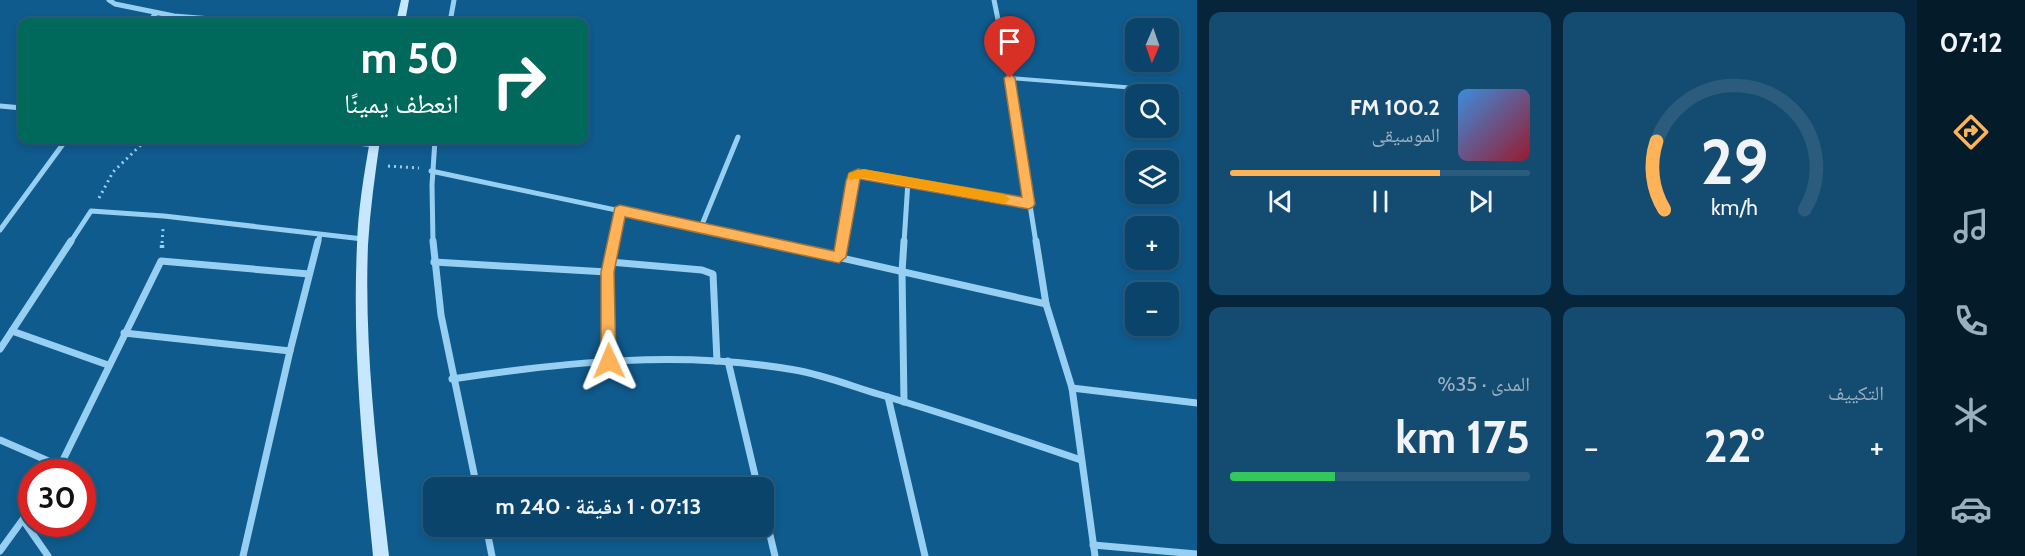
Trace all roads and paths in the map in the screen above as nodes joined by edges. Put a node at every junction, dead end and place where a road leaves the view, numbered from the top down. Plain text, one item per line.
1 (109, 0) edge
2 (405, 0) edge
3 (454, 0) edge
4 (993, 0) edge
5 (156, 13) junction
6 (152, 18) edge
7 (208, 18) edge
8 (401, 18) edge
9 (451, 18) edge
10 (1010, 78) junction
11 (1125, 87) edge
12 (0, 106) edge
13 (18, 108) edge
14 (738, 137) dead end
15 (63, 144) edge
16 (142, 144) edge
17 (374, 144) edge
18 (434, 144) edge
19 (394, 166) dead end
20 (420, 168) dead end
21 (431, 171) junction
22 (908, 182) junction
23 (1029, 204) junction
24 (620, 210) junction
25 (91, 212) junction
26 (164, 216) junction
27 (700, 227) junction
28 (0, 230) edge
29 (320, 235) junction
30 (363, 239) junction
31 (839, 257) junction
32 (161, 261) junction
33 (434, 262) junction
34 (610, 262) junction
35 (608, 272) junction
36 (902, 272) junction
37 (309, 274) junction
38 (1046, 304) junction
39 (12, 331) junction
40 (124, 333) junction
41 (0, 349) edge
42 (290, 351) junction
43 (728, 360) junction
44 (609, 361) junction
45 (717, 361) junction
46 (108, 365) junction
47 (452, 379) junction
48 (1072, 388) junction
49 (888, 397) junction
50 (904, 402) junction
51 (1197, 403) edge
52 (0, 440) edge
53 (38, 459) edge
54 (63, 459) edge
55 (1081, 460) junction
56 (474, 477) edge
57 (755, 477) edge
58 (18, 526) edge
59 (34, 537) edge
60 (488, 537) edge
61 (770, 537) edge
62 (1093, 545) junction
63 (0, 551) edge
64 (1197, 554) edge
65 (48, 556) edge
66 (243, 556) edge
67 (381, 556) edge
68 (492, 556) edge
69 (775, 556) edge
70 (925, 556) edge
71 (1095, 556) edge

1 - 5 street
2 - 8 street
3 - 9 street
4 - 10 street
5 - 6 street
5 - 7 street
10 - 11 lane
10 - 23 street
12 - 13 street
14 - 27 street
15 - 28 street
16 - 25 path
17 - 30 street
18 - 21 street
19 - 20 path
21 - 24 street
21 - 33 street
22 - 23 street
22 - 31 street
22 - 36 street
23 - 38 street
24 - 27 street
24 - 34 street
25 - 26 street
25 - 39 street
26 - 29 street
26 - 32 path
27 - 31 street
29 - 30 street
29 - 37 street
30 - 67 street
31 - 36 street
32 - 37 street
32 - 40 street
33 - 35 street
33 - 47 street
34 - 35 street
34 - 45 street
35 - 44 street
36 - 38 street
36 - 50 street
37 - 42 street
38 - 48 street
39 - 41 street
39 - 46 street
40 - 42 street
40 - 46 street
42 - 66 street
43 - 45 street
43 - 49 street
43 - 57 street
44 - 45 street
44 - 47 street
46 - 54 street
47 - 56 street
48 - 51 street
48 - 55 street
49 - 50 street
49 - 70 street
50 - 55 street
52 - 53 street
55 - 62 street
58 - 63 street
59 - 65 street
60 - 68 street
61 - 69 street
62 - 64 street
62 - 71 street

